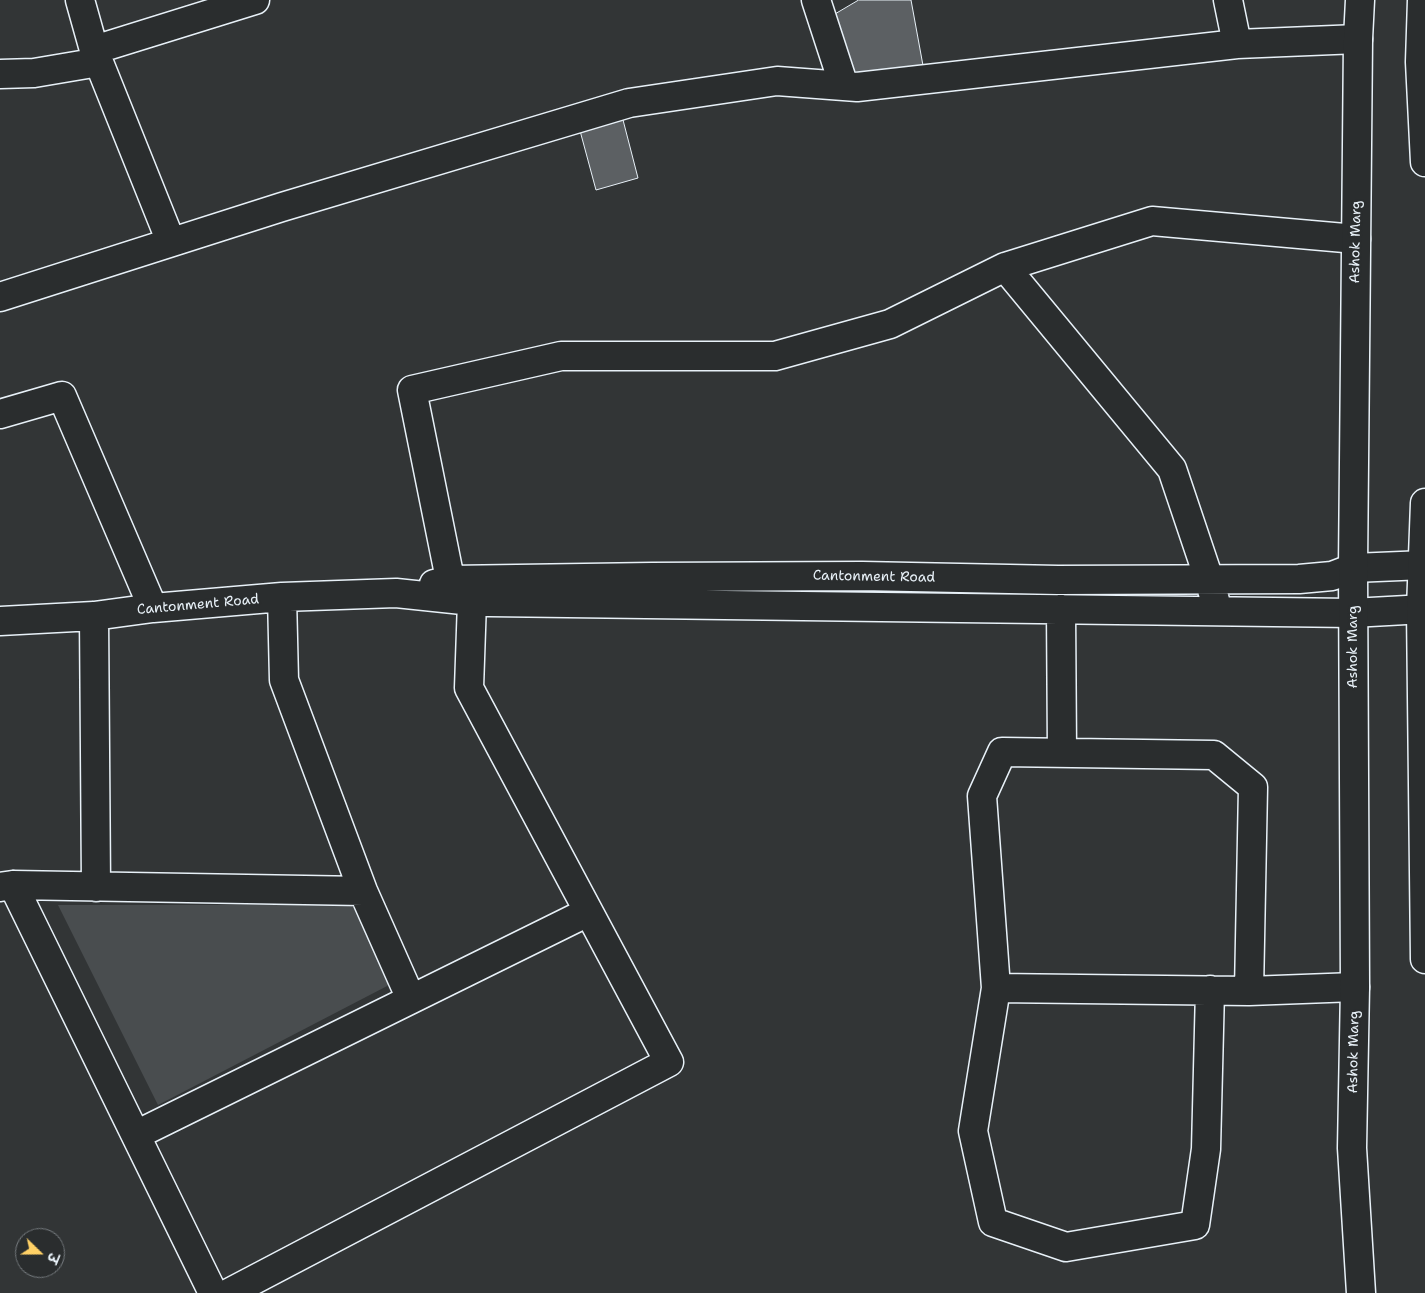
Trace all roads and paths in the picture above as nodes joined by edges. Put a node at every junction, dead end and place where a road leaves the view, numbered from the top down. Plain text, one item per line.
1 (80, 0) edge
2 (255, 0) edge
3 (1228, 0) edge
4 (1360, 0) edge
5 (1422, 0) edge
6 (823, 3) edge
7 (1358, 39) junction
8 (1237, 44) junction
9 (96, 56) junction
10 (0, 74) edge
11 (844, 86) junction
12 (1425, 162) edge
13 (1356, 239) junction
14 (171, 242) junction
15 (1005, 267) junction
16 (0, 297) edge
17 (0, 414) edge
18 (1425, 503) edge
19 (1424, 565) edge
20 (1352, 568) junction
21 (1209, 579) junction
22 (459, 593) junction
23 (282, 597) junction
24 (153, 608) junction
25 (1061, 609) junction
26 (1423, 609) edge
27 (1218, 611) junction
28 (1352, 613) junction
29 (94, 616) junction
30 (0, 622) edge
31 (1062, 753) junction
32 (1424, 814) edge
33 (6, 886) edge
34 (96, 886) junction
35 (363, 891) junction
36 (588, 912) junction
37 (1425, 959) edge
38 (1355, 987) junction
39 (996, 988) junction
40 (1210, 990) junction
41 (1249, 991) junction
42 (411, 999) junction
43 (136, 1135) junction
44 (213, 1293) edge
45 (229, 1293) edge
46 (1361, 1293) edge

1 - 9 street
2 - 9 street
3 - 8 street
4 - 7 street, Ashok Marg
5 - 12 street
6 - 11 street
7 - 8 street
7 - 13 street, Ashok Marg
8 - 11 street
9 - 10 street
9 - 14 street
11 - 14 street
13 - 15 street
13 - 20 street, Ashok Marg
14 - 16 street
15 - 21 street
15 - 22 street
17 - 24 street
18 - 19 street
19 - 20 street, Cantonment Road
19 - 26 street
20 - 21 street, Cantonment Road
20 - 28 street, Ashok Marg
21 - 22 street, Cantonment Road
21 - 27 street
22 - 23 street, Cantonment Road
22 - 25 street, Cantonment Road
22 - 36 street
23 - 24 street, Cantonment Road
23 - 35 street
24 - 29 street, Cantonment Road
25 - 27 street, Cantonment Road
25 - 31 street
26 - 28 street, Cantonment Road
26 - 32 street
27 - 28 street, Cantonment Road
28 - 38 street, Ashok Marg
29 - 30 street, Cantonment Road
29 - 34 street
31 - 39 street
31 - 41 street
32 - 37 street
33 - 34 street
33 - 43 street
34 - 35 street
35 - 42 street
36 - 42 street
36 - 45 street
38 - 41 street
38 - 46 street, Ashok Marg
39 - 40 street
39 - 40 street
40 - 41 street
42 - 43 street
43 - 44 street

